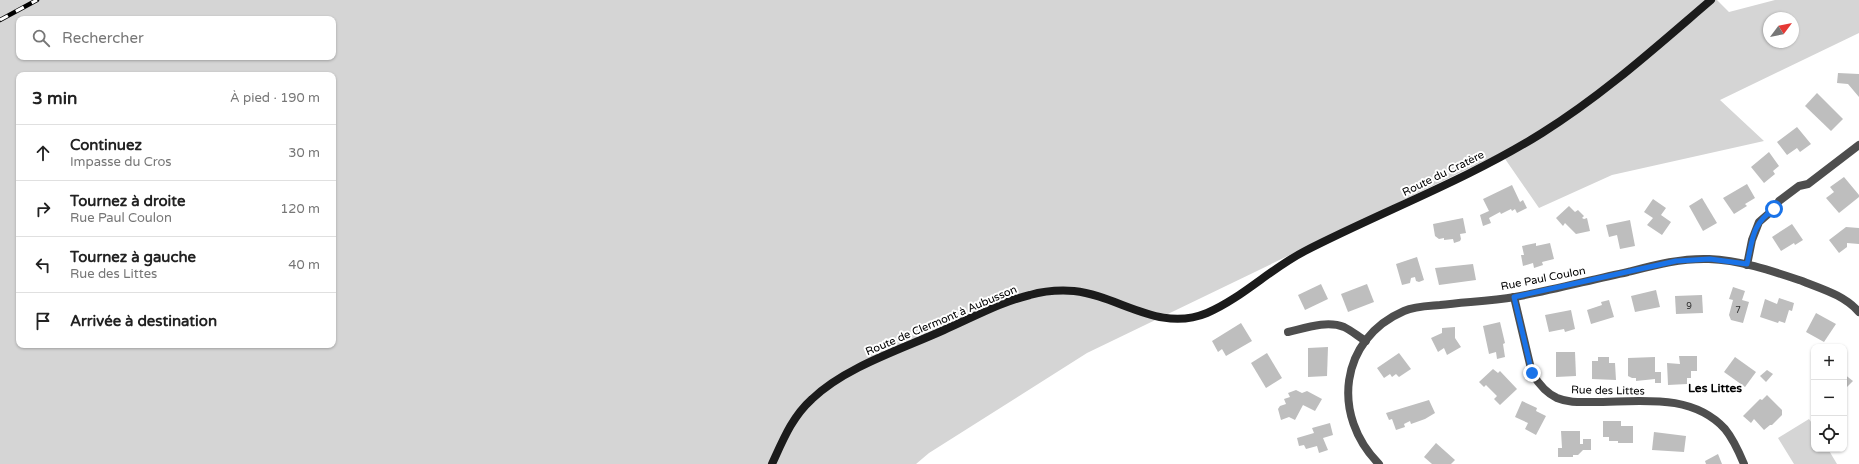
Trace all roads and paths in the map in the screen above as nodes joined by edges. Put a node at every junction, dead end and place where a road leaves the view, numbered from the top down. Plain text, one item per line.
1 (1711, 0) edge
2 (1859, 145) edge
3 (1747, 264) junction
4 (1514, 297) junction
5 (1859, 312) edge
6 (1162, 319) joint
7 (1288, 332) dead end
8 (1366, 342) junction
9 (772, 464) edge
10 (1379, 464) edge
11 (1744, 464) edge

1 - 6 main road, Route du Cratère
2 - 3 street
3 - 4 street, Rue Paul Coulon
3 - 5 street, Rue Paul Coulon
4 - 8 street, Rue Paul Coulon
4 - 11 street, Rue des Littes
6 - 9 main road, Route de Clermont à Aubusson
7 - 8 street
8 - 10 street, Rue Paul Coulon

